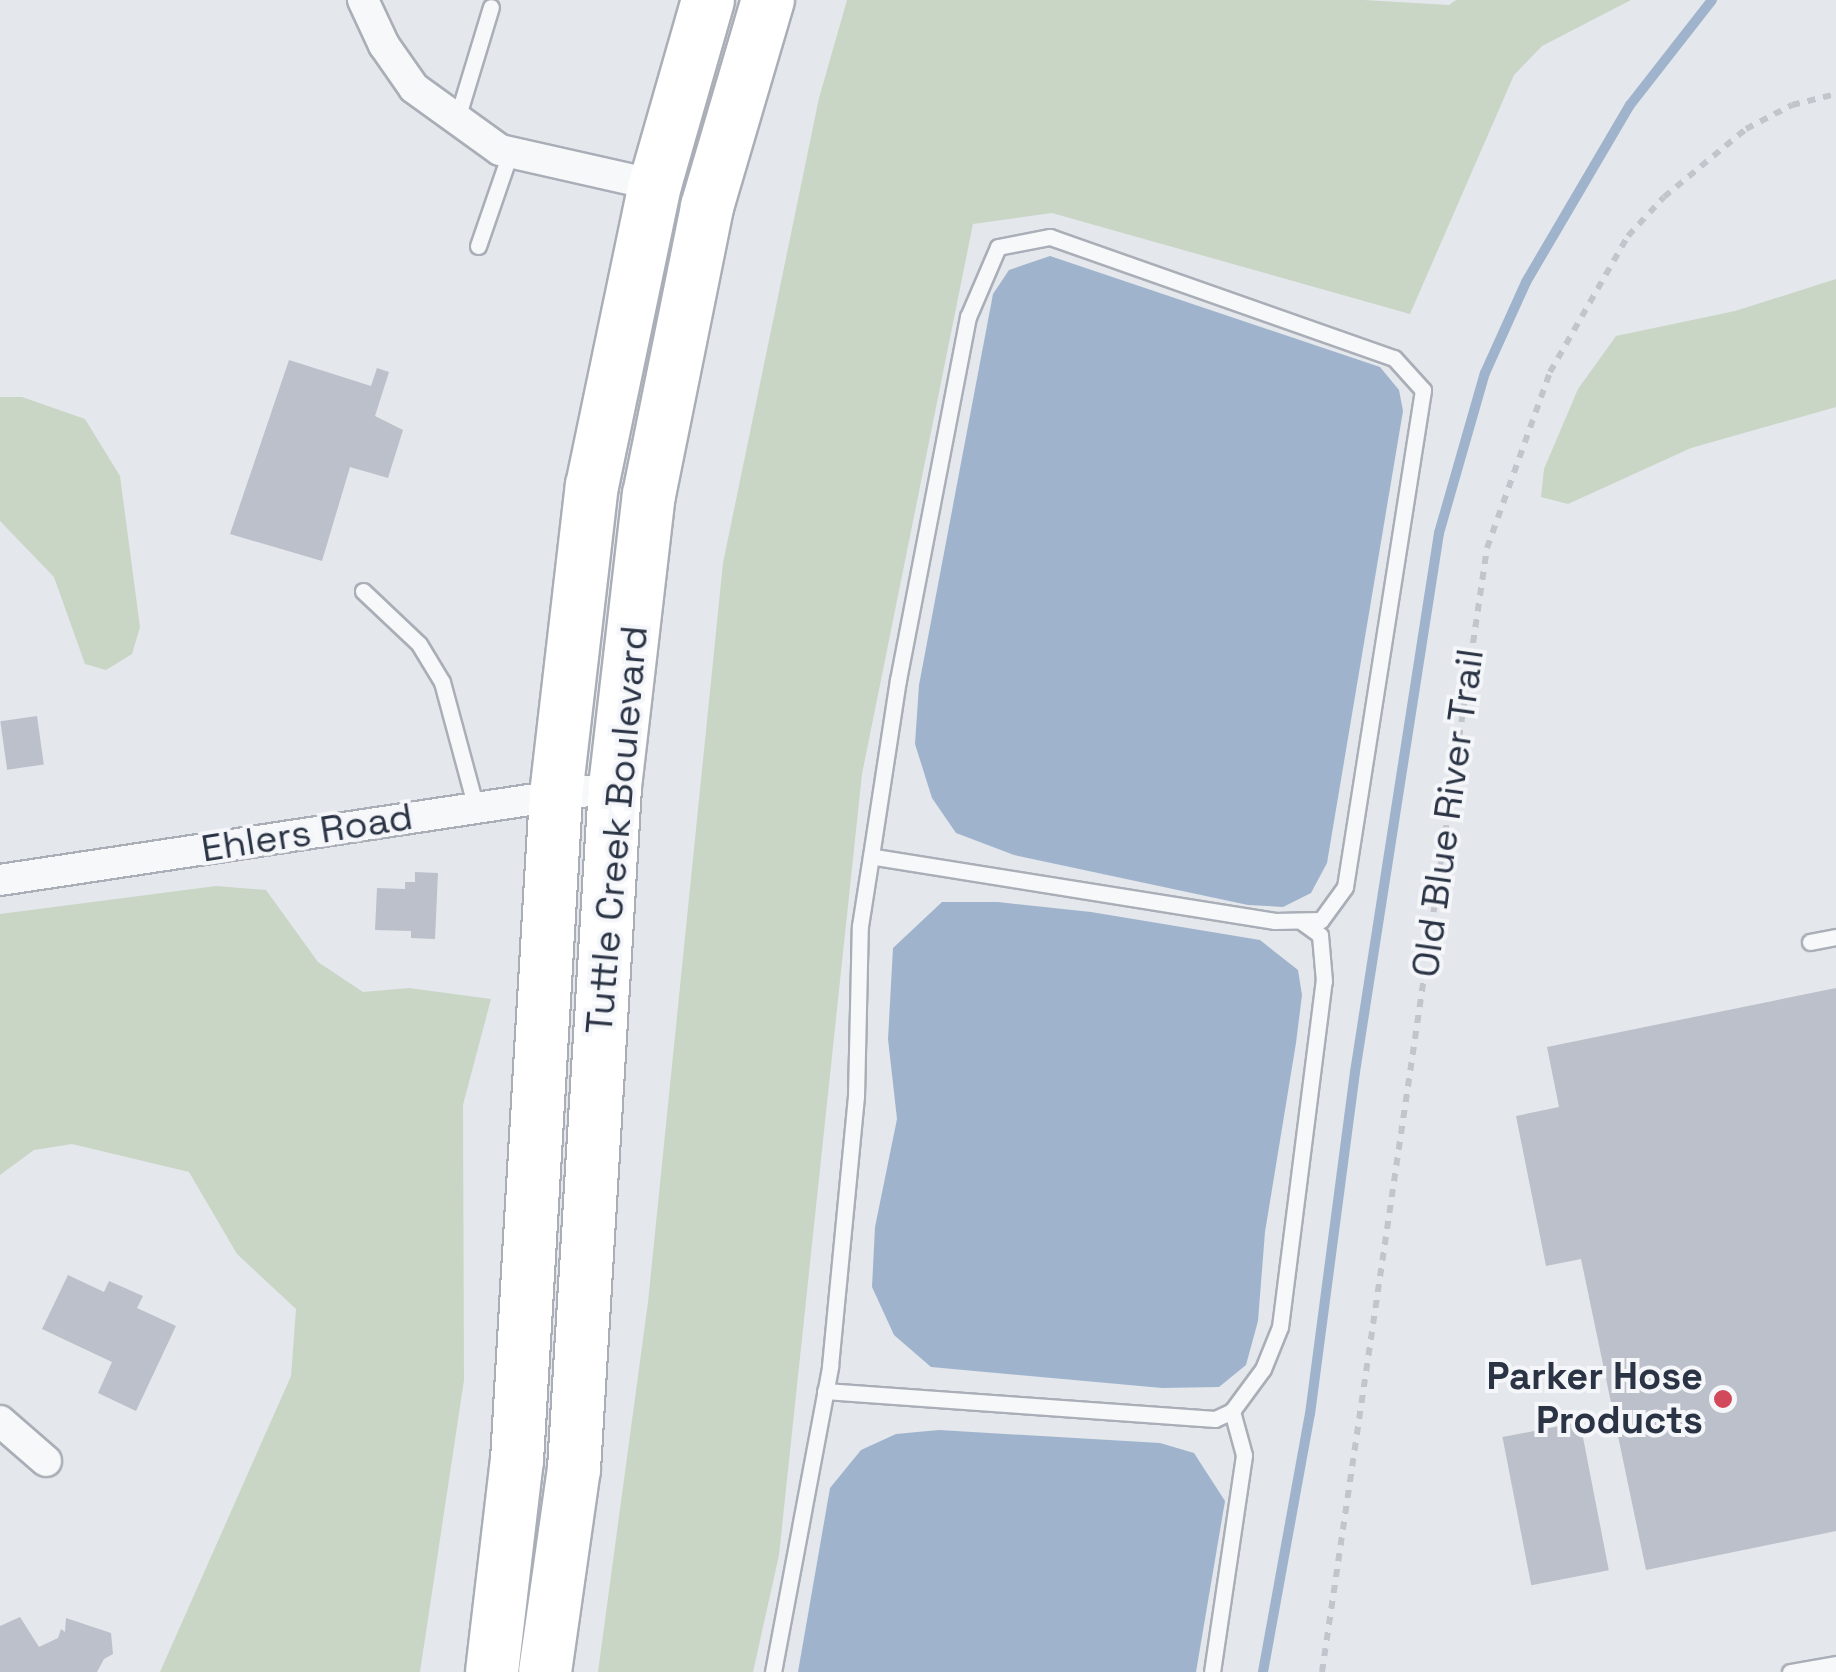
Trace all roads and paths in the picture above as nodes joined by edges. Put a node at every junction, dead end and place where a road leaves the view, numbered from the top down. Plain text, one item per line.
1 (363, 0) edge
2 (708, 0) edge
3 (768, 0) edge
4 (491, 7) dead end
5 (1836, 94) edge
6 (456, 122) junction
7 (510, 153) junction
8 (655, 185) junction
9 (478, 246) dead end
10 (363, 591) dead end
11 (615, 786) junction
12 (556, 795) junction
13 (476, 808) junction
14 (870, 856) junction
15 (0, 880) edge
16 (1302, 920) junction
17 (1836, 937) edge
18 (1810, 942) dead end
19 (824, 1391) junction
20 (1232, 1411) junction
21 (0, 1421) edge
22 (46, 1461) dead end
23 (1836, 1664) edge
24 (492, 1672) edge
25 (546, 1672) edge
26 (773, 1672) edge
27 (1212, 1672) edge
28 (1322, 1672) edge
29 (1790, 1672) edge

1 - 6 street
2 - 8 highway, Tuttle Creek Boulevard
3 - 11 highway, Tuttle Creek Boulevard
4 - 6 lane
5 - 28 path, Old Blue River Trail
6 - 7 street
7 - 8 street
7 - 9 lane
8 - 12 highway, Tuttle Creek Boulevard
10 - 13 lane
11 - 12 street, Ehlers Road
11 - 25 highway, Tuttle Creek Boulevard
12 - 13 street, Ehlers Road
12 - 24 highway, Tuttle Creek Boulevard
13 - 15 street, Ehlers Road
14 - 16 lane
14 - 16 lane
14 - 19 lane
16 - 20 lane
17 - 18 lane
19 - 20 lane
19 - 26 lane
20 - 27 lane
21 - 22 street
23 - 29 lane

